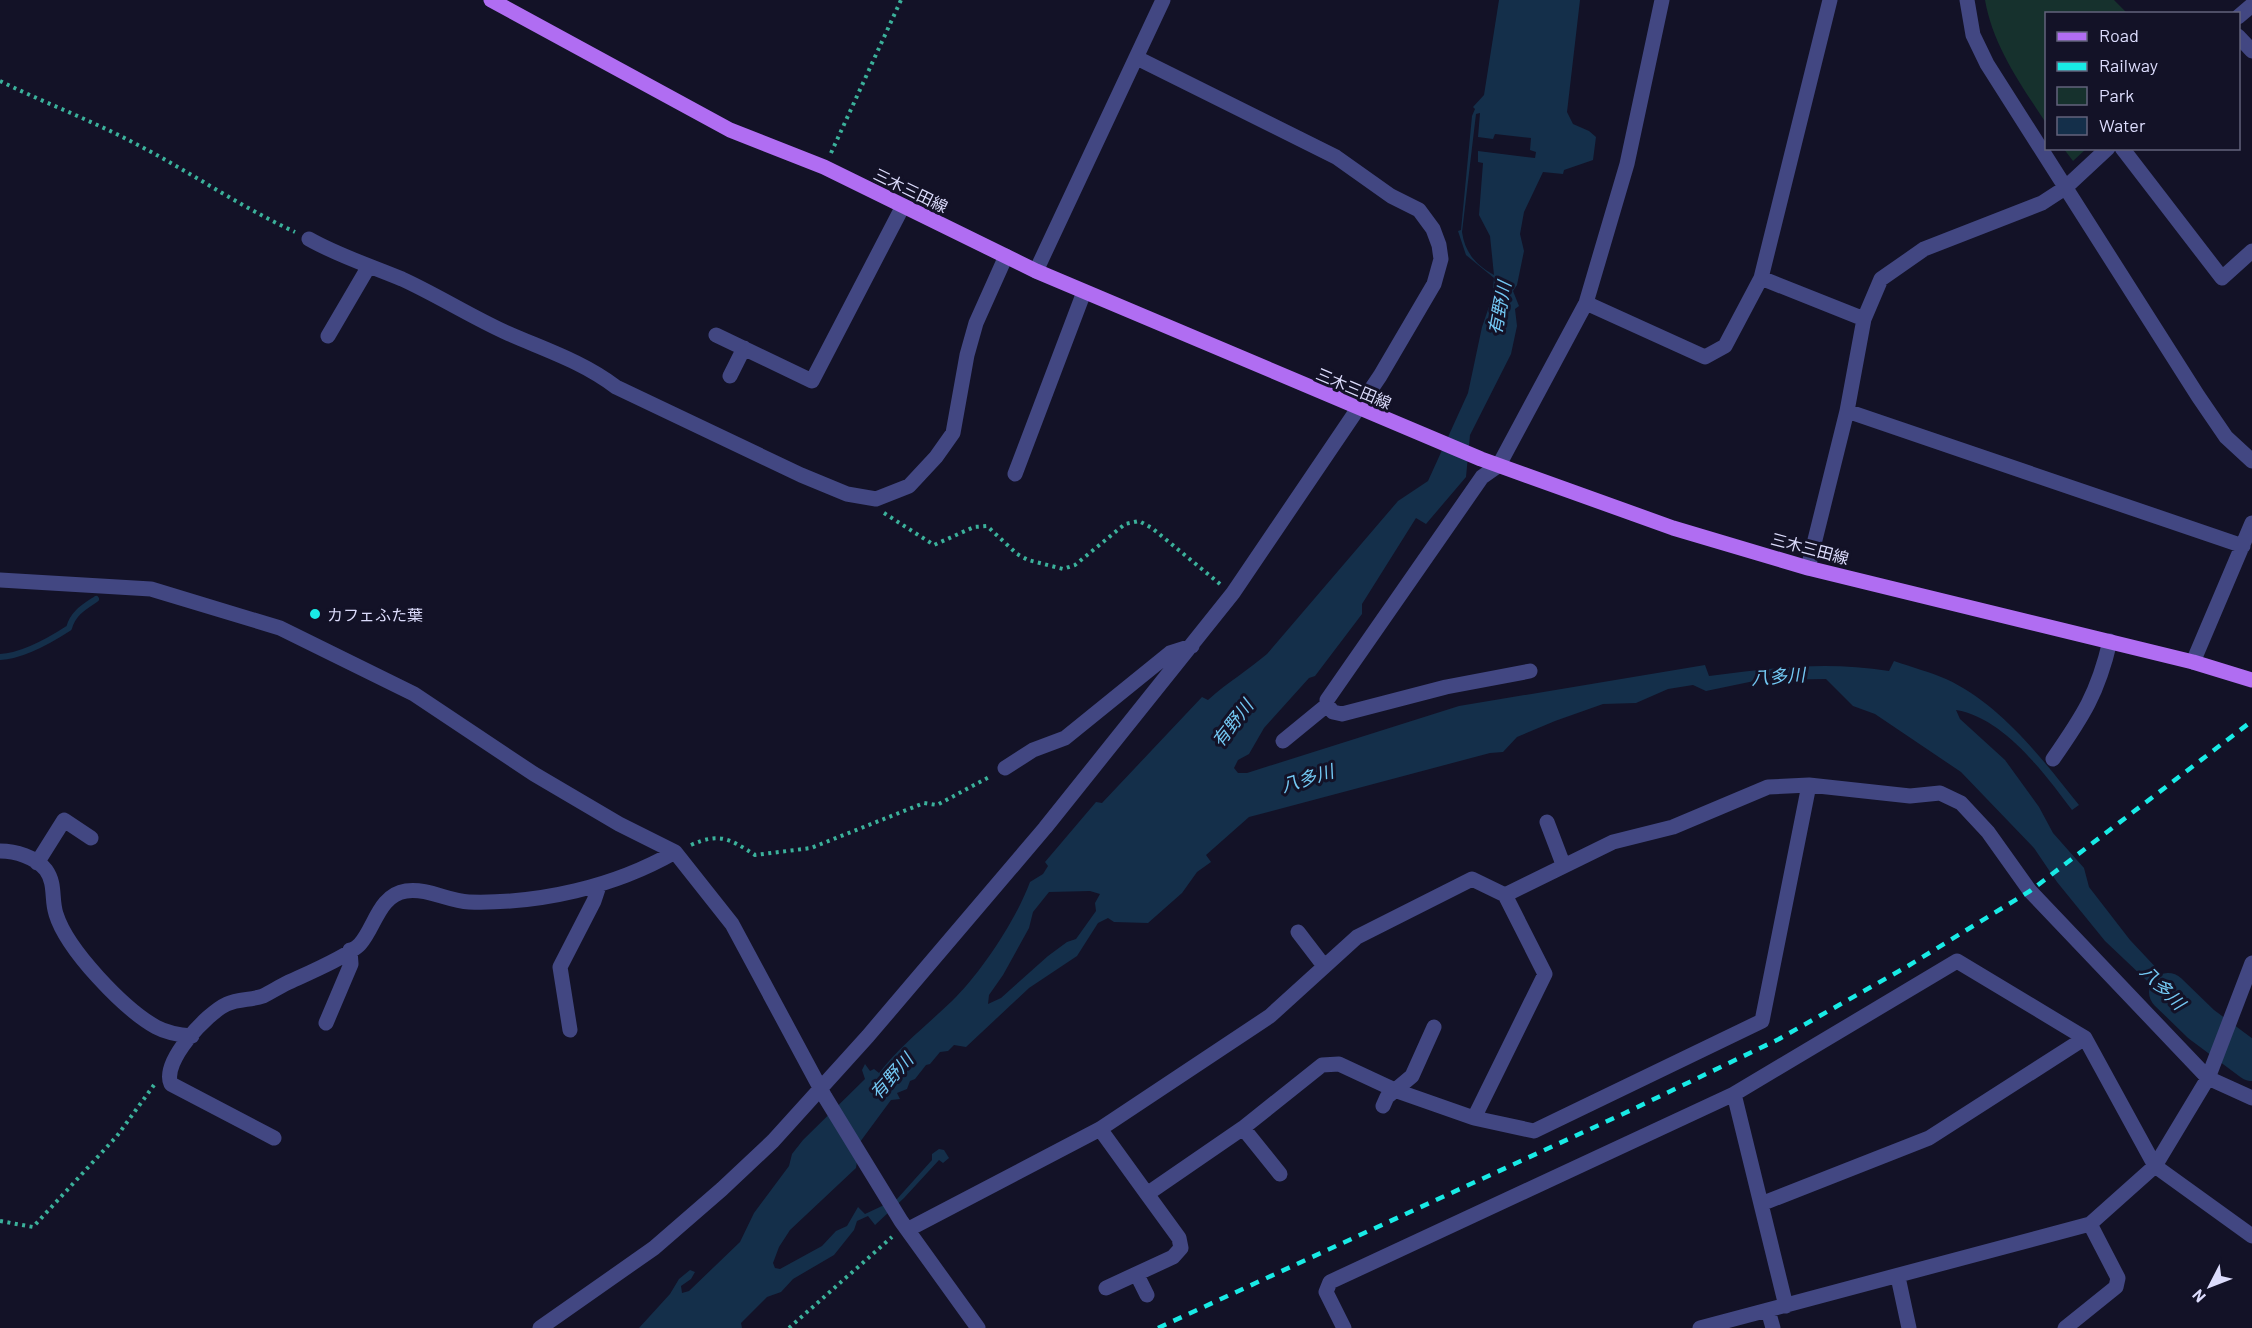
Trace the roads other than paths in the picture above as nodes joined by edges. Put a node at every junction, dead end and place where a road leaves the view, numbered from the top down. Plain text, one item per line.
1 (491, 0) edge
2 (1163, 0) edge
3 (1662, 0) edge
4 (1830, 0) edge
5 (1966, 0) edge
6 (2252, 5) edge
7 (2240, 15) edge
8 (2240, 38) edge
9 (2252, 51) edge
10 (1137, 58) junction
11 (2106, 150) edge
12 (2124, 150) edge
13 (2065, 188) junction
14 (903, 206) junction
15 (309, 239) road end
16 (2252, 251) edge
17 (1006, 256) junction
18 (369, 266) junction
19 (1036, 272) junction
20 (1761, 278) junction
21 (1084, 291) junction
22 (1586, 303) junction
23 (1864, 319) junction
24 (716, 335) dead end
25 (328, 336) dead end
26 (744, 348) junction
27 (730, 376) dead end
28 (1362, 411) junction
29 (1847, 411) junction
30 (2252, 461) edge
31 (1499, 465) junction
32 (1015, 474) dead end
33 (2252, 523) edge
34 (2243, 546) junction
35 (1808, 568) junction
36 (0, 580) edge
37 (2110, 641) junction
38 (1192, 645) junction
39 (2193, 662) junction
40 (1530, 671) dead end
41 (2252, 680) edge
42 (1327, 705) junction
43 (1283, 741) dead end
44 (2053, 759) dead end
45 (1005, 768) road end
46 (1809, 785) junction
47 (1546, 822) dead end
48 (91, 838) dead end
49 (0, 851) edge
50 (675, 852) junction
51 (38, 863) junction
52 (1563, 864) junction
53 (599, 886) junction
54 (1505, 895) junction
55 (1298, 932) dead end
56 (350, 950) junction
57 (2252, 963) edge
58 (1324, 966) junction
59 (326, 1023) dead end
60 (1434, 1027) dead end
61 (570, 1030) dead end
62 (192, 1036) junction
63 (2085, 1038) junction
64 (2208, 1078) junction
65 (1397, 1091) junction
66 (823, 1093) junction
67 (1734, 1094) junction
68 (2252, 1098) edge
69 (1383, 1107) dead end
70 (1474, 1118) junction
71 (1243, 1128) junction
72 (1100, 1129) junction
73 (274, 1138) dead end
74 (2155, 1166) junction
75 (1281, 1174) dead end
76 (1147, 1194) junction
77 (1761, 1204) junction
78 (2090, 1224) junction
79 (905, 1225) junction
80 (2252, 1236) edge
81 (1137, 1275) junction
82 (1898, 1277) junction
83 (1106, 1288) dead end
84 (1147, 1295) dead end
85 (1786, 1306) junction
86 (1768, 1310) junction
87 (540, 1328) edge
88 (978, 1328) edge
89 (1344, 1328) edge
90 (1700, 1328) edge
91 (1773, 1328) edge
92 (1909, 1328) edge
93 (2066, 1328) edge

1 - 14 main road, 三木三田線
2 - 10 street
3 - 22 street
4 - 20 street
5 - 13 street
6 - 7 street
8 - 9 street
10 - 19 street
10 - 28 street
11 - 13 street
12 - 16 street
13 - 23 street
13 - 30 street
14 - 17 main road, 三木三田線
14 - 26 street
15 - 18 street
17 - 18 street
17 - 19 main road, 三木三田線
18 - 25 street
19 - 21 main road, 三木三田線
20 - 22 street
20 - 23 street
21 - 28 main road, 三木三田線
21 - 32 street
22 - 31 street
23 - 29 street
24 - 26 street
26 - 27 street
28 - 31 main road, 三木三田線
28 - 38 street
29 - 34 street
29 - 35 street
31 - 35 main road, 三木三田線
31 - 42 street
33 - 34 street
34 - 39 street
35 - 37 main road, 三木三田線
36 - 50 street
37 - 39 main road, 三木三田線
37 - 44 street
38 - 45 street
38 - 66 street
39 - 41 main road, 三木三田線
40 - 42 street
42 - 43 street
46 - 52 street
46 - 64 street
46 - 70 street
47 - 52 street
48 - 51 street
49 - 51 street
50 - 53 street
50 - 66 street
51 - 62 street
52 - 54 street
53 - 56 street
53 - 61 street
54 - 58 street
54 - 70 street
55 - 58 street
56 - 59 street
56 - 62 street
57 - 64 street
58 - 72 street
60 - 65 street
62 - 73 street
63 - 67 street
63 - 74 street
63 - 77 street
64 - 68 street
64 - 74 street
65 - 69 street
65 - 70 street
65 - 71 street
66 - 79 street
66 - 87 street
67 - 77 street
67 - 89 street
71 - 75 street
71 - 76 street
72 - 76 street
72 - 79 street
74 - 78 street
74 - 80 street
76 - 81 street
77 - 85 street
78 - 82 street
78 - 93 street
79 - 88 street
81 - 83 street
81 - 84 street
82 - 85 street
82 - 92 street
85 - 86 street
86 - 90 street
86 - 91 street

